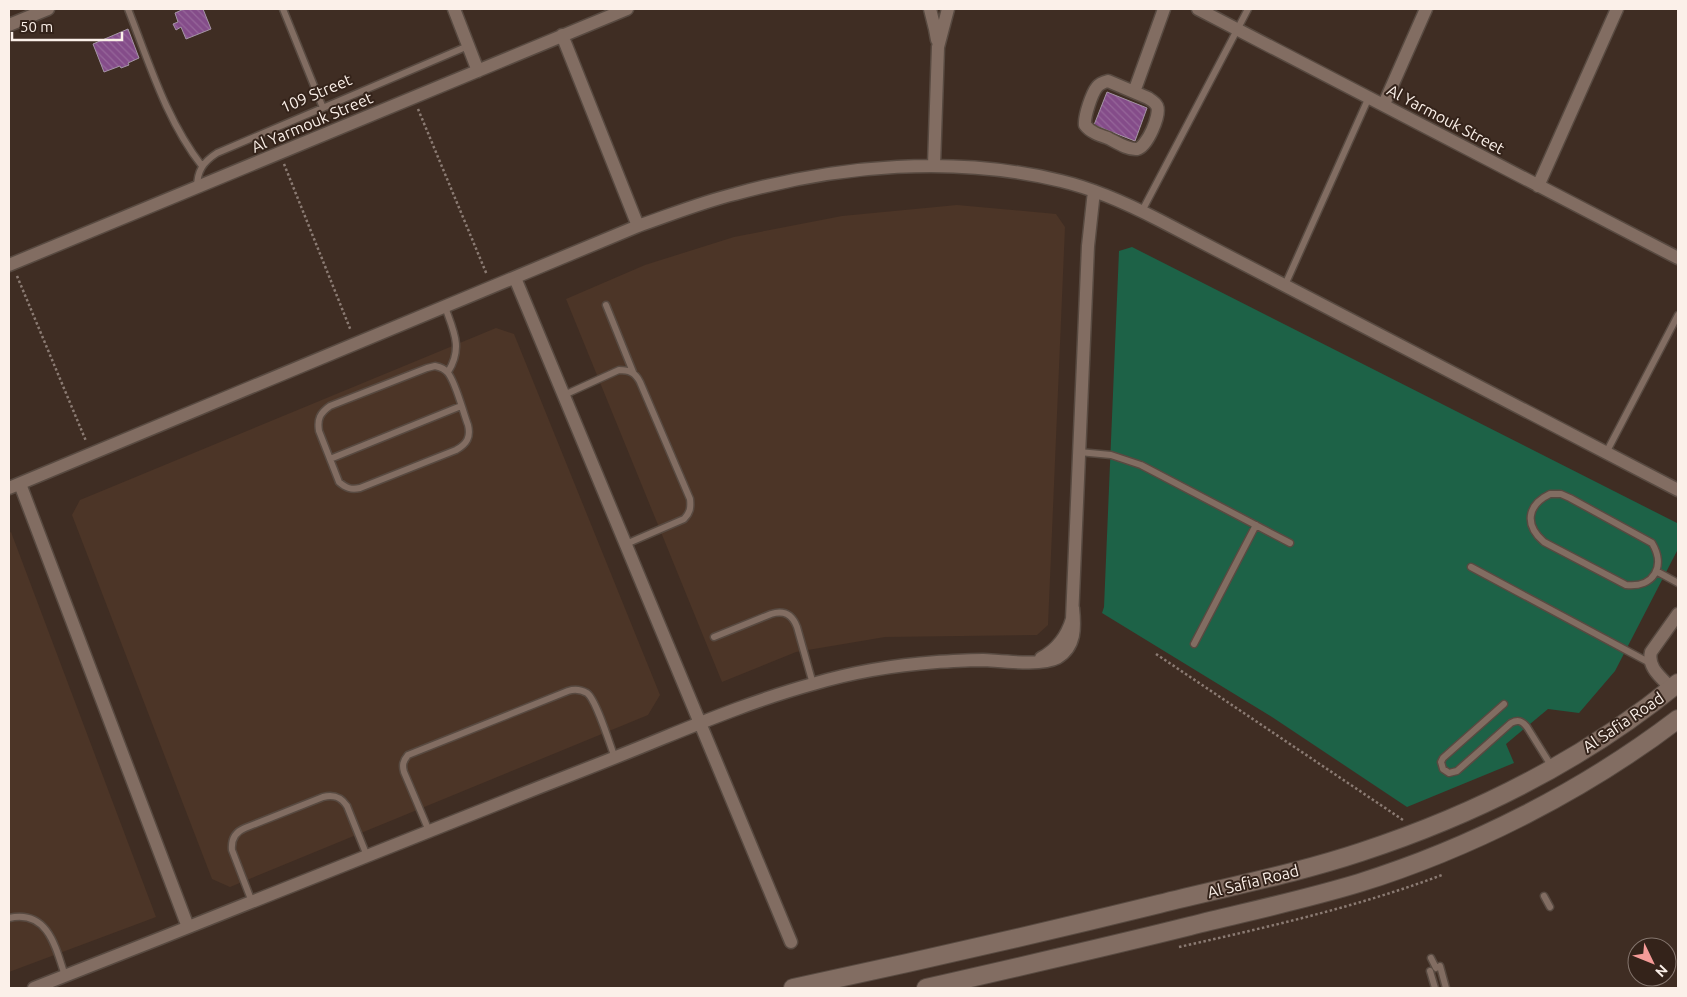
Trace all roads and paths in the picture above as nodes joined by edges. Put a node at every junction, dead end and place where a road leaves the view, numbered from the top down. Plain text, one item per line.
1 (48, 9) edge
2 (128, 9) edge
3 (283, 9) edge
4 (454, 9) edge
5 (627, 9) edge
6 (930, 9) edge
7 (948, 9) edge
8 (1164, 9) edge
9 (1198, 9) edge
10 (1248, 9) edge
11 (1426, 9) edge
12 (1617, 9) edge
13 (9, 25) edge
14 (1238, 28) junction
15 (562, 35) junction
16 (468, 46) junction
17 (938, 47) junction
18 (478, 71) junction
19 (1134, 92) junction
20 (1369, 97) junction
21 (413, 98) junction
22 (1384, 104) junction
23 (323, 108) junction
24 (280, 154) junction
25 (202, 166) junction
26 (934, 166) junction
27 (1538, 186) junction
28 (197, 188) junction
29 (1094, 190) junction
30 (1142, 211) junction
31 (638, 226) junction
32 (1678, 258) edge
33 (10, 264) edge
34 (515, 278) junction
35 (1285, 285) junction
36 (492, 288) junction
37 (606, 304) dead end
38 (445, 307) junction
39 (1678, 315) edge
40 (356, 344) junction
41 (448, 372) junction
42 (634, 372) junction
43 (564, 395) junction
44 (461, 406) junction
45 (1079, 452) junction
46 (1606, 453) junction
47 (92, 454) junction
48 (330, 459) junction
49 (14, 486) edge
50 (1678, 490) edge
51 (1256, 525) junction
52 (1290, 542) dead end
53 (626, 544) junction
54 (1471, 567) dead end
55 (1656, 571) junction
56 (1678, 583) edge
57 (1678, 614) edge
58 (714, 637) dead end
59 (1194, 644) dead end
60 (1156, 654) dead end
61 (1650, 663) junction
62 (813, 684) junction
63 (1675, 686) edge
64 (1504, 704) dead end
65 (1678, 719) edge
66 (700, 724) junction
67 (615, 758) junction
68 (1553, 768) junction
69 (1487, 802) junction
70 (1500, 826) junction
71 (429, 831) junction
72 (1419, 831) junction
73 (367, 856) junction
74 (1544, 896) dead end
75 (252, 902) junction
76 (1550, 906) dead end
77 (9, 918) edge
78 (188, 927) junction
79 (791, 942) dead end
80 (1431, 958) dead end
81 (1436, 968) junction
82 (65, 976) junction
83 (34, 988) edge
84 (793, 988) edge
85 (926, 988) edge
86 (1435, 988) edge
87 (1446, 988) edge

1 - 13 street
2 - 25 lane
3 - 23 lane
4 - 16 street
5 - 15 street, Al Yarmouk Street
6 - 17 street
7 - 17 street
8 - 19 street
9 - 14 street, Al Yarmouk Street
10 - 14 lane
11 - 22 street
12 - 27 street
14 - 20 street, Al Yarmouk Street
14 - 30 lane
15 - 18 street, Al Yarmouk Street
15 - 31 street
16 - 18 street
16 - 23 lane, 109 Street
17 - 26 street
18 - 21 street, Al Yarmouk Street
19 - 19 street
20 - 22 street, Al Yarmouk Street
20 - 35 lane
21 - 24 street, Al Yarmouk Street
21 - 36 path
22 - 27 street, Al Yarmouk Street
23 - 25 lane, 109 Street
24 - 28 street, Al Yarmouk Street
24 - 40 path
25 - 28 lane
26 - 29 street
26 - 31 street
27 - 32 street, Al Yarmouk Street
28 - 33 street, Al Yarmouk Street
29 - 30 street
29 - 45 street
30 - 35 street
31 - 34 street
33 - 47 path
34 - 36 street
34 - 43 street
35 - 46 street
36 - 38 street
37 - 42 lane
38 - 40 street
38 - 41 lane
39 - 46 lane
40 - 47 street
41 - 44 lane
41 - 48 lane
42 - 43 lane
42 - 53 lane
43 - 53 street
44 - 48 lane
44 - 48 lane
45 - 51 lane
45 - 62 street
46 - 50 street
47 - 49 street
49 - 78 street
51 - 52 lane
51 - 59 lane
53 - 66 street
54 - 61 lane
55 - 55 lane
55 - 56 lane
57 - 61 street
58 - 62 lane
60 - 72 path
61 - 63 street
62 - 66 street
63 - 68 main road, Al Safia Road
64 - 68 lane
65 - 70 main road, Al Safia Road
66 - 67 street
66 - 79 street
67 - 71 street
67 - 71 lane
68 - 69 main road, Al Safia Road
69 - 70 main road
69 - 72 main road, Al Safia Road
70 - 85 main road, Al Safia Road
71 - 73 street
72 - 84 main road, Al Safia Road
73 - 75 street
73 - 75 lane
74 - 76 lane
75 - 78 street
77 - 82 lane
78 - 82 street
80 - 81 lane
81 - 86 lane
81 - 87 lane
82 - 83 street

